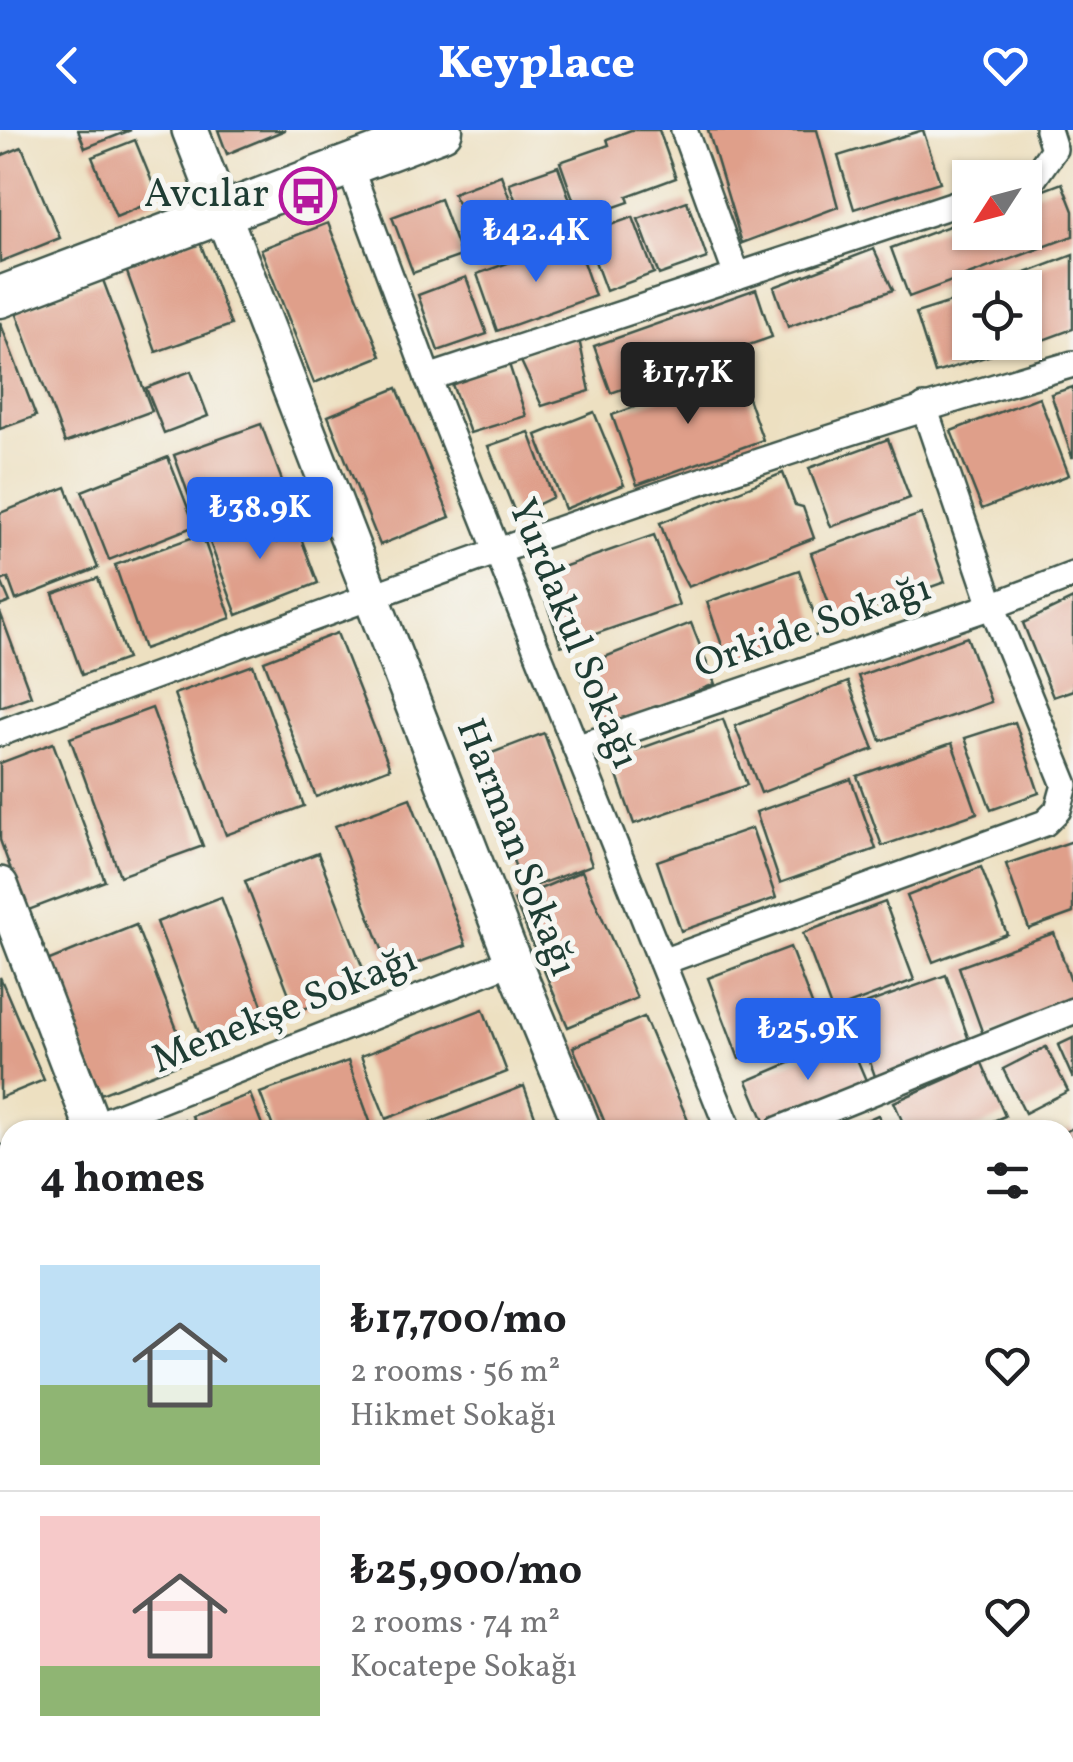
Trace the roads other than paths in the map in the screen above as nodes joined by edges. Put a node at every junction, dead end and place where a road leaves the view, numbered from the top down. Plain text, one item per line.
1 (190, 130) edge
2 (442, 130) edge
3 (684, 130) edge
4 (1048, 130) edge
5 (349, 165) junction
6 (1042, 166) edge
7 (952, 205) edge
8 (222, 213) junction
9 (737, 276) junction
10 (0, 296) edge
11 (1073, 364) edge
12 (428, 378) junction
13 (924, 407) junction
14 (499, 552) junction
15 (1073, 575) edge
16 (371, 596) junction
17 (992, 606) junction
18 (0, 734) edge
19 (576, 748) junction
20 (0, 885) edge
21 (513, 961) junction
22 (662, 962) junction
23 (1073, 1011) edge
24 (87, 1120) edge
25 (113, 1120) edge
26 (579, 1120) edge
27 (725, 1120) edge
28 (803, 1120) edge

1 - 8 street, Harman Sokağı
2 - 5 main road
3 - 9 street
4 - 6 street
5 - 8 main road
5 - 12 street, Yurdakul Sokağı
7 - 9 street
8 - 10 main road
8 - 16 street, Harman Sokağı
9 - 12 street
11 - 13 street
12 - 14 street, Yurdakul Sokağı
13 - 14 street
13 - 17 street
14 - 16 street
14 - 19 street, Yurdakul Sokağı
15 - 17 street, Orkide Sokağı
16 - 18 street
16 - 21 street, Harman Sokağı
17 - 19 street, Orkide Sokağı
17 - 22 street
19 - 22 street, Yurdakul Sokağı
20 - 24 street
21 - 25 street, Menekşe Sokağı
21 - 26 street, Harman Sokağı
22 - 27 street, Yurdakul Sokağı
23 - 28 street

